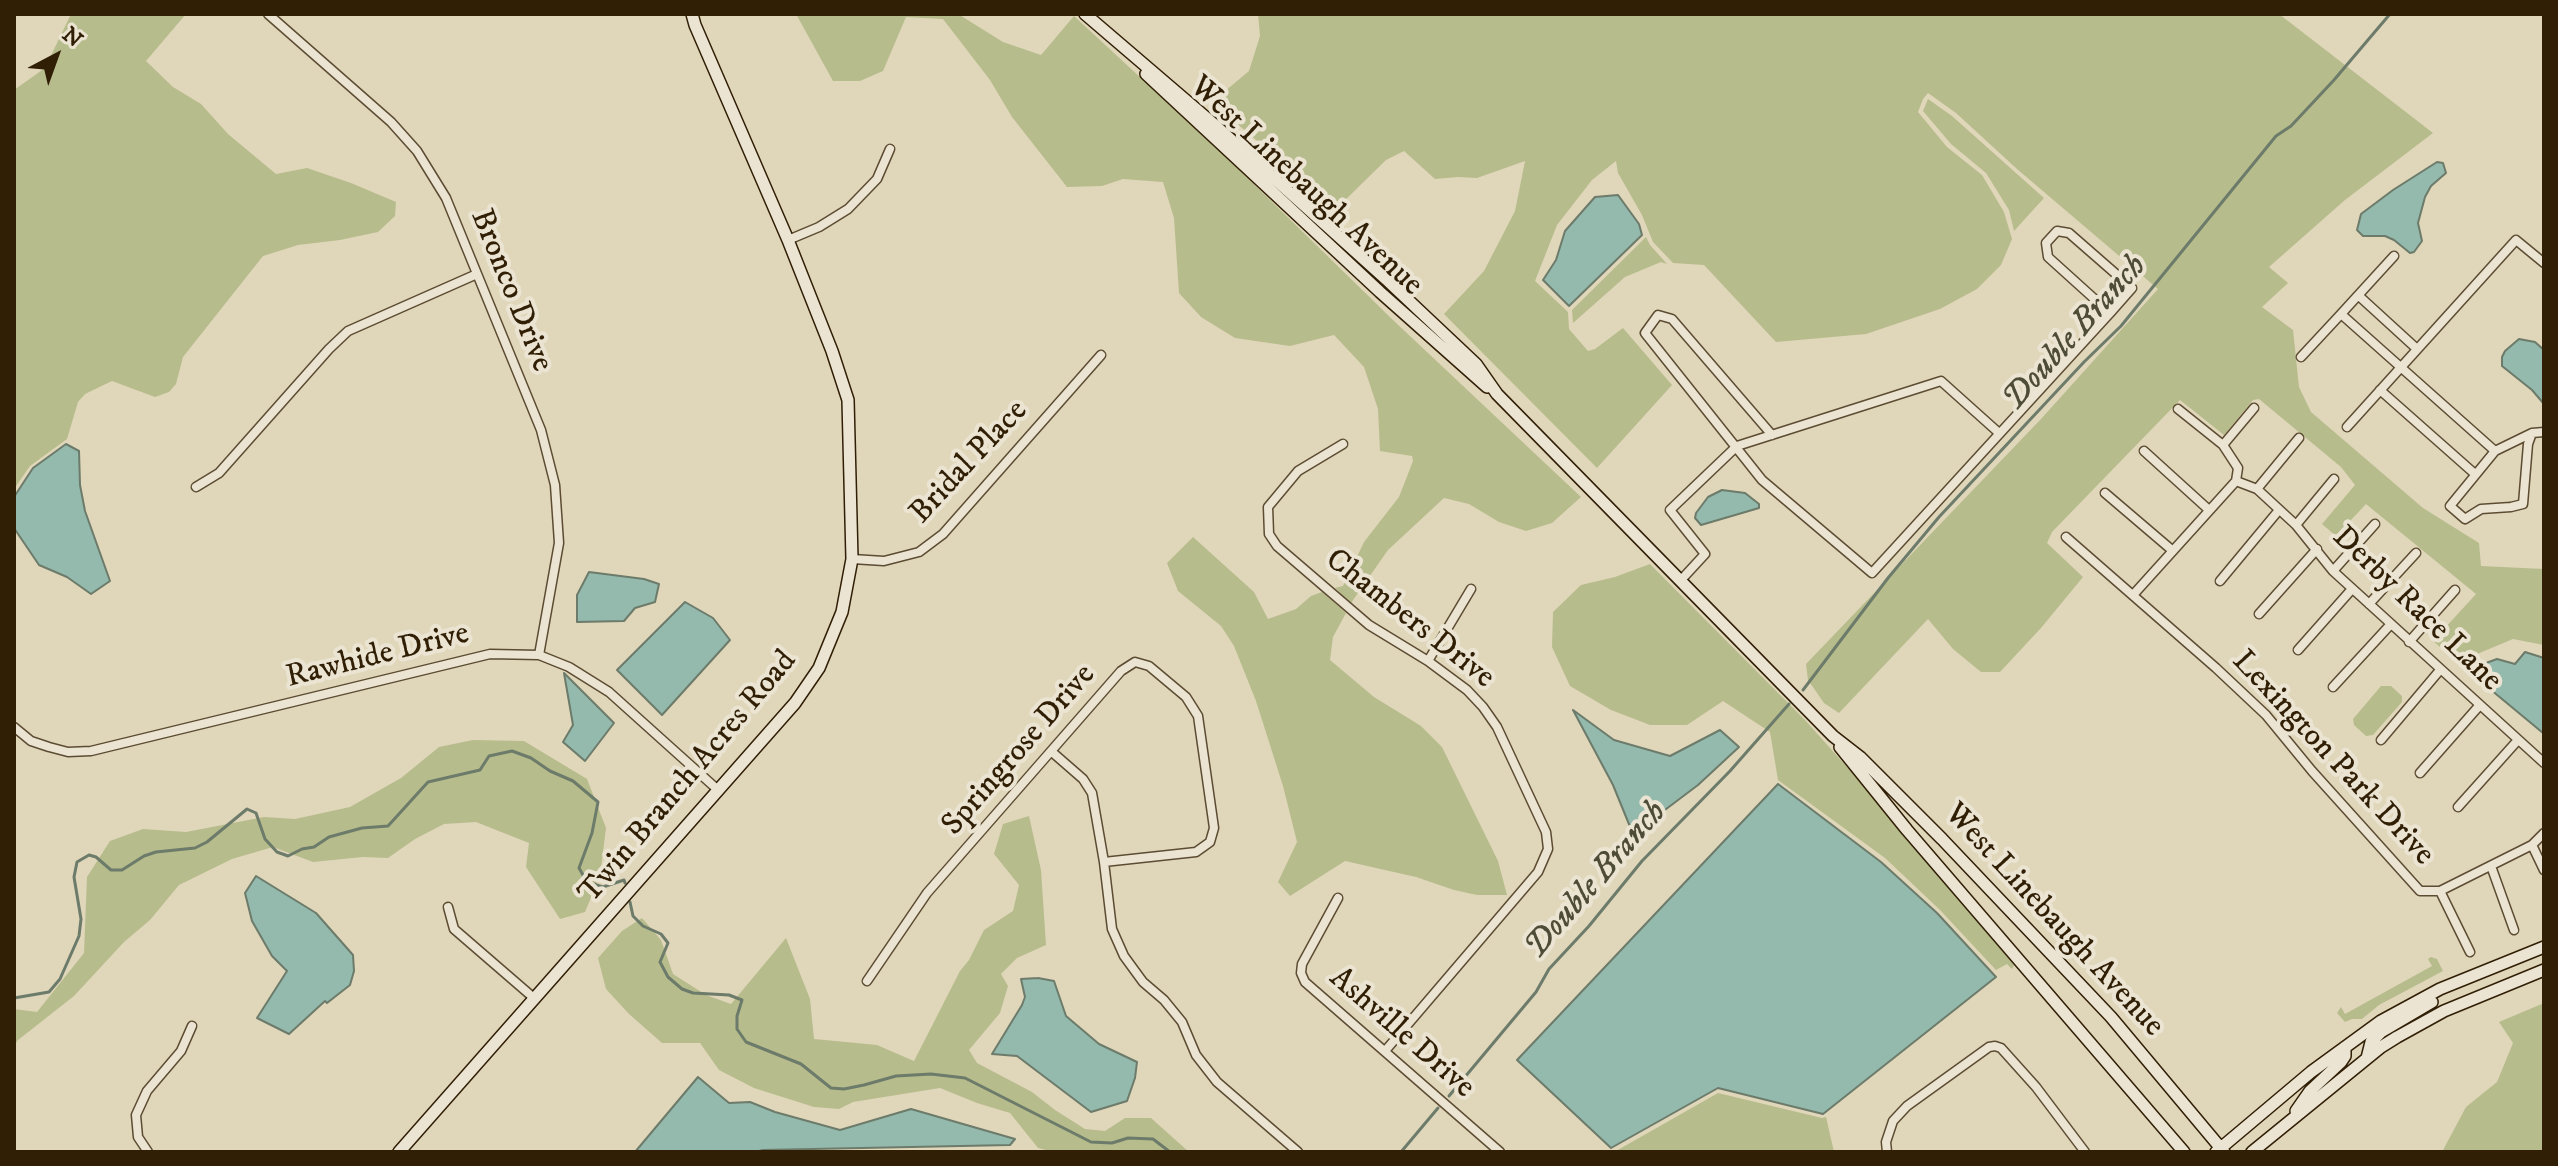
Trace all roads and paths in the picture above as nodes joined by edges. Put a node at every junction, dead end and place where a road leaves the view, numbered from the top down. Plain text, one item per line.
1 (268, 14) edge
2 (692, 14) edge
3 (1084, 14) edge
4 (890, 149) dead end
5 (788, 240) junction
6 (1344, 249) junction
7 (2394, 256) dead end
8 (2544, 263) edge
9 (477, 274) junction
10 (1389, 282) junction
11 (1380, 292) junction
12 (2359, 296) junction
13 (2110, 313) junction
14 (2341, 314) junction
15 (2417, 349) junction
16 (1101, 355) dead end
17 (2301, 357) dead end
18 (2401, 367) junction
19 (2380, 390) junction
20 (1497, 394) junction
21 (2254, 408) dead end
22 (2178, 409) dead end
23 (2347, 427) dead end
24 (2544, 432) edge
25 (1999, 433) junction
26 (2532, 433) junction
27 (1772, 435) junction
28 (2299, 438) dead end
29 (1343, 444) dead end
30 (2223, 445) junction
31 (1737, 446) junction
32 (2144, 451) dead end
33 (2495, 451) junction
34 (2475, 474) junction
35 (2334, 479) dead end
36 (2236, 481) junction
37 (196, 487) dead end
38 (2257, 489) junction
39 (2105, 493) dead end
40 (2209, 510) junction
41 (2279, 510) junction
42 (2375, 524) dead end
43 (2296, 525) junction
44 (2066, 537) dead end
45 (2317, 549) junction
46 (2173, 551) junction
47 (2416, 553) dead end
48 (852, 559) junction
49 (2333, 571) junction
50 (1681, 580) junction
51 (2220, 581) dead end
52 (1471, 589) dead end
53 (2352, 589) junction
54 (2455, 590) dead end
55 (2133, 595) junction
56 (2369, 604) junction
57 (2259, 614) dead end
58 (2391, 624) junction
59 (2409, 642) junction
60 (2298, 650) dead end
61 (539, 655) junction
62 (1428, 661) junction
63 (2440, 670) junction
64 (2333, 687) dead end
65 (2479, 706) junction
66 (14, 727) edge
67 (1833, 736) junction
68 (2381, 740) dead end
69 (2518, 740) junction
70 (1052, 752) junction
71 (2544, 763) edge
72 (2420, 773) dead end
73 (718, 790) junction
74 (2458, 807) dead end
75 (2544, 833) edge
76 (2532, 845) junction
77 (1104, 862) junction
78 (2491, 866) junction
79 (2544, 870) edge
80 (2440, 891) junction
81 (1338, 898) dead end
82 (448, 907) dead end
83 (2015, 917) junction
84 (2514, 930) dead end
85 (1998, 933) junction
86 (2544, 947) edge
87 (2470, 952) dead end
88 (2544, 970) edge
89 (867, 981) dead end
90 (2456, 982) junction
91 (535, 999) junction
92 (2456, 1006) junction
93 (192, 1026) dead end
94 (2345, 1047) junction
95 (1385, 1051) junction
96 (2367, 1059) junction
97 (2289, 1122) junction
98 (2220, 1150) edge
99 (148, 1152) edge
100 (399, 1152) edge
101 (1298, 1152) edge
102 (1500, 1152) edge
103 (1887, 1152) edge
104 (2085, 1152) edge
105 (2184, 1152) edge
106 (2252, 1152) edge

1 - 9 street, Bronco Drive
2 - 5 main road, Twin Branch Acres Road
3 - 6 main road, West Linebaugh Avenue
4 - 5 street
5 - 48 main road, Twin Branch Acres Road
6 - 10 main road, West Linebaugh Avenue
6 - 11 main road, West Linebaugh Avenue
7 - 12 street
8 - 15 street
9 - 37 street
9 - 61 street, Bronco Drive
10 - 11 main road
10 - 20 main road, West Linebaugh Avenue
11 - 20 main road, West Linebaugh Avenue
12 - 14 street
12 - 15 street
13 - 13 street
13 - 25 street
14 - 17 street
14 - 18 street
15 - 18 street
16 - 48 street, Bridal Place
18 - 19 street
18 - 33 street
19 - 23 street
19 - 34 street
20 - 50 main road, West Linebaugh Avenue
21 - 30 street
22 - 30 street
24 - 26 street
25 - 27 street
25 - 31 street
26 - 33 street
26 - 34 street
27 - 31 street
27 - 31 street
28 - 38 street
29 - 62 street, Chambers Drive
30 - 36 street
31 - 50 street
32 - 40 street
33 - 34 street
35 - 43 street
36 - 38 street
36 - 40 street
38 - 41 street, Derby Race Lane
39 - 46 street
40 - 46 street
41 - 43 street, Derby Race Lane
41 - 51 street
42 - 49 street
43 - 45 street, Derby Race Lane
44 - 55 street, Lexington Park Drive
45 - 49 street, Derby Race Lane
45 - 57 street
46 - 55 street
47 - 56 street
48 - 73 main road, Twin Branch Acres Road
49 - 53 street, Derby Race Lane
50 - 67 main road, West Linebaugh Avenue
52 - 62 street
53 - 56 street, Derby Race Lane
53 - 60 street
54 - 59 street
55 - 80 street, Lexington Park Drive
56 - 58 street, Derby Race Lane
58 - 59 street, Derby Race Lane
58 - 64 street
59 - 63 street, Derby Race Lane
61 - 66 street, Rawhide Drive
61 - 73 street, Rawhide Drive
62 - 95 street, Chambers Drive
63 - 65 street, Derby Race Lane
63 - 68 street
65 - 69 street, Derby Race Lane
65 - 72 street
67 - 83 main road, West Linebaugh Avenue
67 - 85 main road, West Linebaugh Avenue
69 - 71 street, Derby Race Lane
69 - 74 street
70 - 77 street
70 - 77 street, Springrose Drive
70 - 89 street, Springrose Drive
73 - 91 main road, Twin Branch Acres Road
75 - 76 street, Lexington Park Drive
76 - 78 street, Lexington Park Drive
76 - 79 street
77 - 101 street
78 - 80 street, Lexington Park Drive
78 - 84 street
80 - 87 street
81 - 95 street, Ashville Drive
82 - 91 street
83 - 85 main road
83 - 98 main road, West Linebaugh Avenue
85 - 105 main road, West Linebaugh Avenue
86 - 90 main road
88 - 92 main road
90 - 92 main road
90 - 94 main road
90 - 96 main road
91 - 100 main road, Twin Branch Acres Road
92 - 96 main road
93 - 99 street
94 - 97 main road
94 - 98 main road
95 - 102 street, Ashville Drive
96 - 97 main road
97 - 106 main road
103 - 104 street

